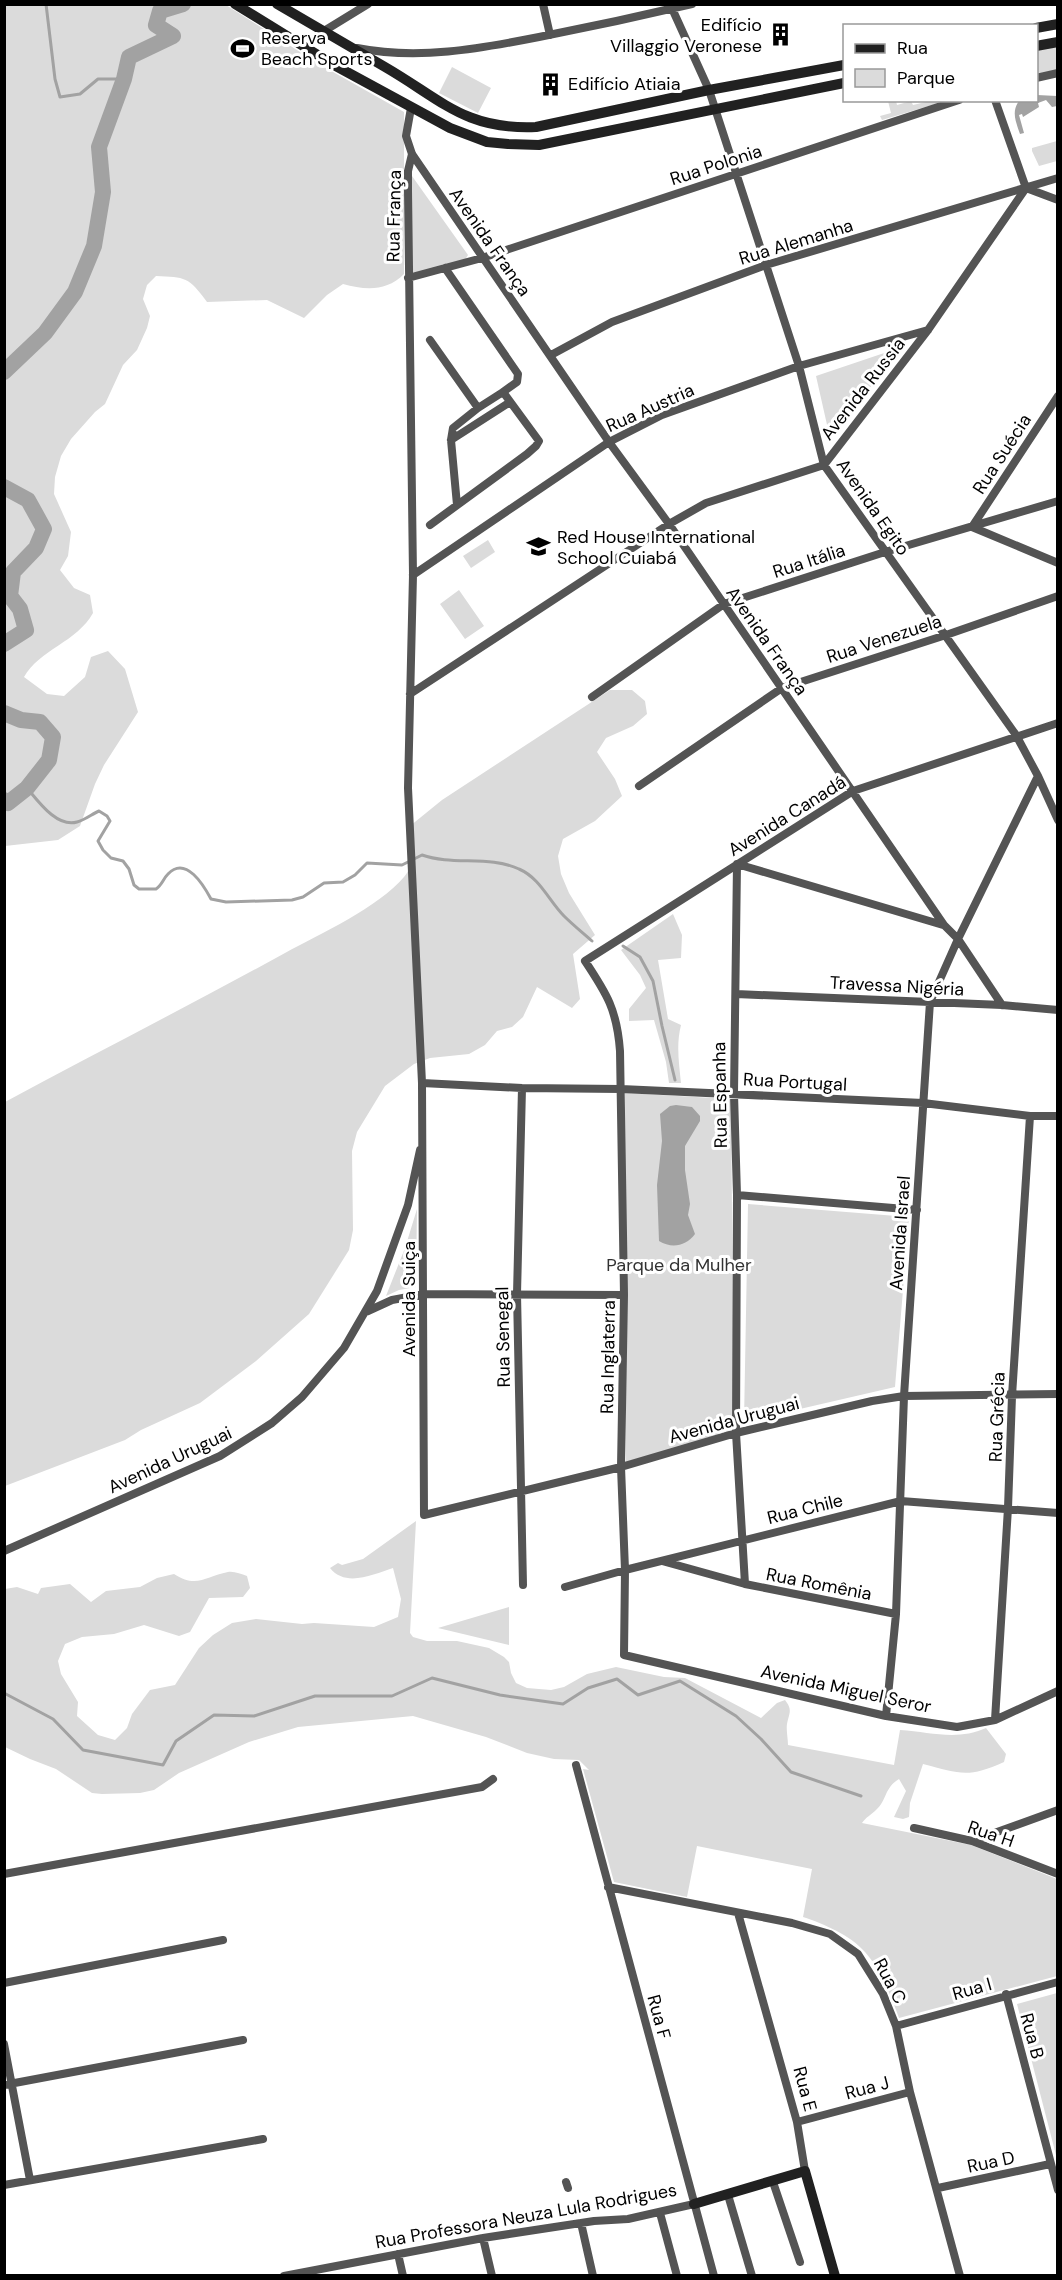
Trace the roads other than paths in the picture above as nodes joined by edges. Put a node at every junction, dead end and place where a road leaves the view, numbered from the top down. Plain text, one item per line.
1 (235, 4) edge
2 (277, 4) edge
3 (368, 4) edge
4 (543, 4) edge
5 (692, 4) edge
6 (670, 7) edge
7 (1058, 24) edge
8 (1038, 28) edge
9 (324, 31) junction
10 (550, 35) junction
11 (1058, 42) edge
12 (1038, 46) edge
13 (349, 47) junction
14 (843, 65) edge
15 (1058, 73) edge
16 (1038, 78) edge
17 (843, 83) edge
18 (418, 88) junction
19 (709, 90) junction
20 (953, 102) edge
21 (996, 102) edge
22 (411, 108) junction
23 (714, 108) junction
24 (412, 154) junction
25 (736, 174) junction
26 (1058, 178) edge
27 (1026, 188) junction
28 (1058, 200) edge
29 (482, 258) junction
30 (766, 265) junction
31 (445, 268) junction
32 (408, 278) junction
33 (928, 330) junction
34 (430, 340) dead end
35 (551, 354) junction
36 (799, 366) junction
37 (503, 392) junction
38 (1058, 396) edge
39 (510, 402) junction
40 (478, 408) junction
41 (451, 440) junction
42 (609, 442) junction
43 (824, 465) junction
44 (1058, 501) edge
45 (457, 505) junction
46 (669, 524) junction
47 (430, 525) dead end
48 (972, 528) junction
49 (885, 552) junction
50 (1058, 563) edge
51 (413, 575) junction
52 (1058, 596) edge
53 (723, 604) junction
54 (946, 635) junction
55 (782, 688) junction
56 (410, 694) junction
57 (592, 697) dead end
58 (1058, 723) edge
59 (1016, 735) junction
60 (1038, 776) junction
61 (639, 786) dead end
62 (853, 791) junction
63 (1058, 820) edge
64 (738, 864) junction
65 (944, 925) junction
66 (958, 939) junction
67 (585, 961) joint
68 (736, 994) junction
69 (930, 1002) junction
70 (1002, 1005) junction
71 (1058, 1010) edge
72 (422, 1083) junction
73 (522, 1088) junction
74 (621, 1089) junction
75 (734, 1094) junction
76 (923, 1103) junction
77 (1030, 1116) junction
78 (1058, 1116) edge
79 (422, 1137) junction
80 (737, 1195) junction
81 (917, 1210) junction
82 (424, 1294) junction
83 (517, 1294) junction
84 (624, 1295) junction
85 (368, 1311) junction
86 (1058, 1394) edge
87 (904, 1396) junction
88 (1012, 1396) junction
89 (736, 1433) junction
90 (621, 1467) junction
91 (521, 1490) junction
92 (901, 1501) junction
93 (1008, 1508) junction
94 (1058, 1513) edge
95 (424, 1515) joint
96 (743, 1539) junction
97 (4, 1551) edge
98 (662, 1561) junction
99 (625, 1570) junction
100 (745, 1584) junction
101 (523, 1586) dead end
102 (566, 1587) dead end
103 (896, 1614) junction
104 (624, 1654) joint
105 (1058, 1691) edge
106 (886, 1716) junction
107 (995, 1720) junction
108 (576, 1765) dead end
109 (493, 1779) dead end
110 (1058, 1810) edge
111 (914, 1828) dead end
112 (972, 1841) junction
113 (4, 1874) edge
114 (1058, 1874) edge
115 (609, 1887) junction
116 (738, 1913) junction
117 (223, 1940) dead end
118 (1058, 1982) edge
119 (4, 1983) edge
120 (1006, 1995) junction
121 (896, 2026) junction
122 (243, 2040) dead end
123 (4, 2044) edge
124 (8, 2084) edge
125 (910, 2092) junction
126 (797, 2122) junction
127 (263, 2139) dead end
128 (1050, 2164) junction
129 (805, 2171) junction
130 (30, 2180) junction
131 (773, 2182) junction
132 (4, 2185) edge
133 (938, 2188) junction
134 (1058, 2190) edge
135 (729, 2195) junction
136 (694, 2204) junction
137 (660, 2213) junction
138 (581, 2223) junction
139 (483, 2238) junction
140 (398, 2254) junction
141 (800, 2262) dead end
142 (314, 2273) edge
143 (284, 2276) edge
144 (403, 2276) edge
145 (492, 2276) edge
146 (593, 2276) edge
147 (677, 2276) edge
148 (714, 2276) edge
149 (752, 2276) edge
150 (835, 2276) edge
151 (960, 2276) edge

1 - 22 main road
2 - 9 main road
3 - 9 street
4 - 10 street
5 - 6 street
6 - 10 street
6 - 19 street, Avenida Egito
7 - 8 main road
9 - 13 main road
10 - 13 street
11 - 12 main road
13 - 18 main road
14 - 19 main road
15 - 16 street
17 - 23 main road
18 - 19 main road
18 - 22 main road
19 - 23 street, Avenida Egito
20 - 25 street, Rua Polonia
21 - 27 street
22 - 23 main road
22 - 24 street, Avenida França
23 - 25 street, Avenida Egito
24 - 29 street, Avenida França
24 - 32 street, Rua França
25 - 29 street, Rua Polonia
25 - 30 street, Avenida Egito
26 - 27 street, Rua Alemanha
27 - 28 street
27 - 30 street, Rua Alemanha
27 - 33 street, Avenida Russia
29 - 31 street
29 - 35 street, Avenida França
30 - 35 street, Rua Alemanha
30 - 36 street, Avenida Egito
31 - 32 street
31 - 37 street
32 - 51 street, Rua França
33 - 36 street, Rua Austria
33 - 43 street, Avenida Russia
34 - 40 street
35 - 42 street, Avenida França
36 - 42 street, Rua Austria
36 - 43 street, Avenida Egito
37 - 39 street
37 - 40 street
38 - 48 street, Rua Suécia
39 - 41 street
39 - 45 street
40 - 41 street
41 - 45 street
42 - 46 street, Avenida França
42 - 51 street, Rua Austria
43 - 46 street, Avenida Russia
43 - 49 street, Avenida Egito
44 - 48 street, Rua Itália
45 - 47 street
46 - 53 street, Avenida França
46 - 56 street, Avenida Russia
48 - 49 street, Rua Itália
48 - 50 street
49 - 53 street, Rua Itália
49 - 54 street, Avenida Egito
51 - 56 street, Rua França
52 - 54 street, Rua Venezuela
53 - 55 street, Avenida França
53 - 57 street, Rua Itália
54 - 55 street, Rua Venezuela
54 - 59 street, Avenida Egito
55 - 61 street, Rua Venezuela
55 - 62 street, Avenida França
56 - 72 street, Avenida Suiça
58 - 59 street, Avenida Canadá
59 - 60 street, Avenida Egito
59 - 62 street, Avenida Canadá
60 - 63 street, Avenida Egito
60 - 66 street, Avenida Israel
62 - 64 street, Avenida Canadá
62 - 65 street, Avenida França
64 - 65 street
64 - 67 street, Avenida Canadá
64 - 68 street, Rua Espanha
65 - 66 street, Avenida França
66 - 69 street, Avenida Israel
66 - 70 street, Avenida França
67 - 74 street, Rua Inglaterra
68 - 69 street, Travessa Nigéria
68 - 75 street, Rua Espanha
69 - 70 street, Travessa Nigéria
69 - 76 street, Avenida Israel
70 - 71 street, Travessa Nigéria
72 - 73 street, Rua Portugal
72 - 79 street, Avenida Suiça
73 - 74 street, Rua Portugal
73 - 83 street, Rua Senegal
74 - 75 street, Rua Portugal
74 - 84 street, Rua Inglaterra
75 - 76 street, Rua Portugal
75 - 80 street, Rua Espanha
76 - 77 street, Rua Portugal
76 - 81 street, Avenida Israel
77 - 78 street, Rua Portugal
77 - 88 street, Rua Grécia
79 - 82 street, Avenida Suiça
79 - 85 street, Avenida Uruguai
80 - 81 street
80 - 89 street, Rua Espanha
81 - 87 street, Avenida Israel
82 - 83 street
82 - 85 street
82 - 95 street, Avenida Suiça
83 - 84 street
83 - 91 street, Rua Senegal
84 - 90 street, Rua Inglaterra
85 - 97 street, Avenida Uruguai
86 - 88 street, Avenida Uruguai
87 - 88 street, Avenida Uruguai
87 - 89 street, Avenida Uruguai
87 - 92 street, Avenida Israel
88 - 93 street, Rua Grécia
89 - 90 street, Avenida Uruguai
89 - 96 street, Rua Espanha
90 - 91 street, Avenida Uruguai
90 - 99 street, Rua Inglaterra
91 - 95 street, Avenida Uruguai
91 - 101 street, Rua Senegal
92 - 93 street, Rua Chile
92 - 96 street, Rua Chile
92 - 103 street, Avenida Israel
93 - 94 street, Rua Chile
93 - 107 street, Rua Grécia
96 - 98 street, Rua Chile
96 - 100 street, Rua Romênia
98 - 99 street, Rua Chile
98 - 100 street
99 - 102 street, Rua Chile
99 - 104 street, Rua Inglaterra
100 - 103 street, Rua Romênia
103 - 106 street, Avenida Israel
104 - 106 street, Avenida Miguel Seror
105 - 107 street, Avenida Miguel Seror
106 - 107 street, Avenida Miguel Seror
108 - 115 street, Rua F
109 - 113 street
110 - 112 street
111 - 112 street, Rua H
112 - 114 street, Rua H
115 - 116 street, Rua C
115 - 136 street, Rua F
116 - 121 street, Rua C
116 - 126 street, Rua E
117 - 119 street
118 - 120 street, Rua I
120 - 121 street, Rua I
120 - 128 street, Rua B
121 - 125 street, Rua C
122 - 124 street
123 - 124 street
124 - 130 street
125 - 126 street, Rua J
125 - 133 street, Rua C
126 - 129 street, Rua E
127 - 130 street
128 - 133 street, Rua D
128 - 134 street, Rua B
129 - 131 main road, Rua Professora Neuza Lula Rodrigues
129 - 150 main road, Rua E
130 - 132 street
131 - 135 main road, Rua Professora Neuza Lula Rodrigues
131 - 141 street
133 - 151 street, Rua C
135 - 136 main road, Rua Professora Neuza Lula Rodrigues
135 - 149 street
136 - 137 street, Rua Professora Neuza Lula Rodrigues
136 - 148 street, Rua F
137 - 138 street, Rua Professora Neuza Lula Rodrigues
137 - 147 street
138 - 139 street, Rua Professora Neuza Lula Rodrigues
138 - 146 street
139 - 140 street, Rua Professora Neuza Lula Rodrigues
139 - 145 street
140 - 142 street, Rua Professora Neuza Lula Rodrigues
140 - 144 street
142 - 143 street, Rua Professora Neuza Lula Rodrigues

